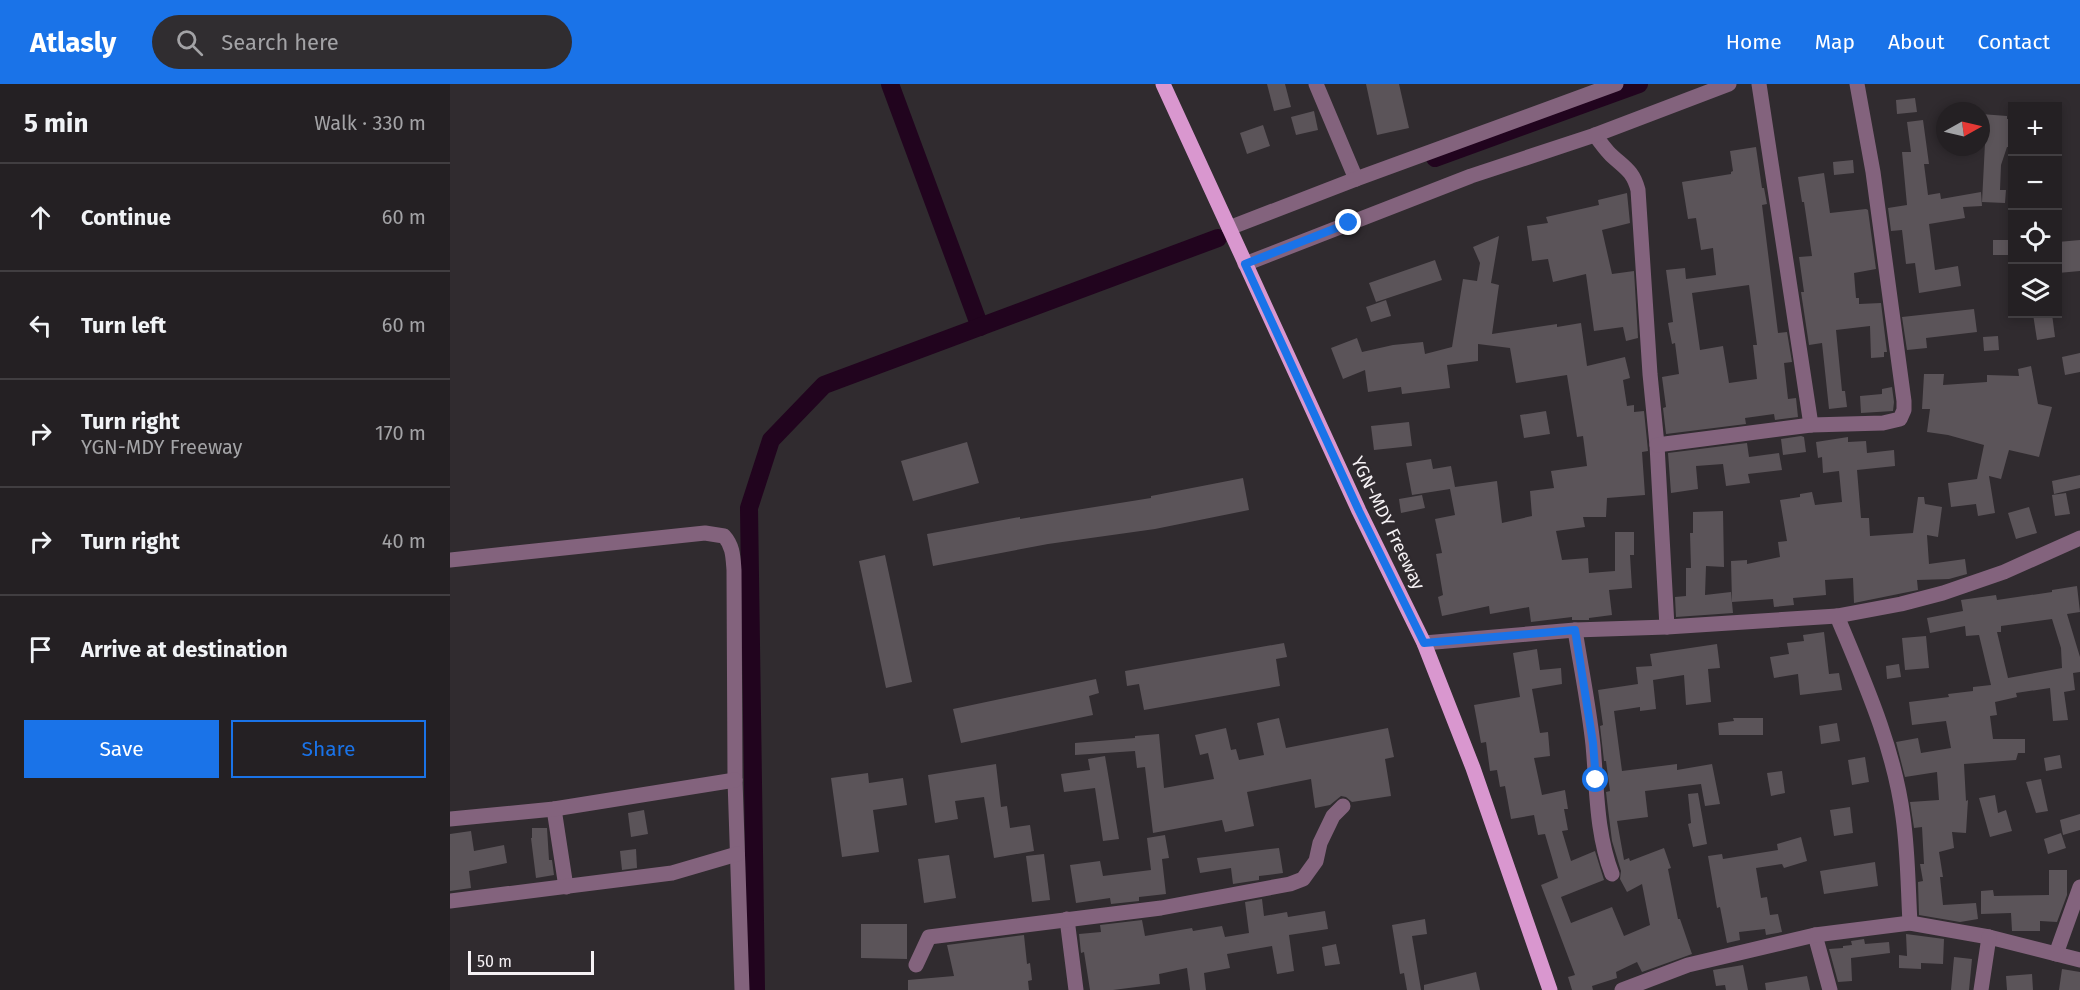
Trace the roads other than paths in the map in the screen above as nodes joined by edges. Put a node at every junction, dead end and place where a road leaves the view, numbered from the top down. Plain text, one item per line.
1 (1163, 84) edge
2 (1316, 84) edge
3 (1616, 84) edge
4 (1729, 84) edge
5 (1759, 84) edge
6 (1857, 84) edge
7 (1595, 135) junction
8 (1356, 178) junction
9 (1229, 228) junction
10 (1245, 264) junction
11 (1811, 425) junction
12 (1657, 446) junction
13 (2080, 538) edge
14 (450, 560) edge
15 (1837, 616) junction
16 (1667, 627) junction
17 (1575, 630) junction
18 (1424, 643) junction
19 (735, 780) junction
20 (1343, 806) dead end
21 (554, 809) junction
22 (450, 819) edge
23 (737, 854) junction
24 (1612, 874) dead end
25 (566, 887) junction
26 (2080, 887) edge
27 (450, 901) edge
28 (1066, 919) junction
29 (1910, 923) junction
30 (1815, 935) junction
31 (1989, 937) junction
32 (2056, 954) junction
33 (2080, 960) edge
34 (916, 965) dead end
35 (742, 990) edge
36 (1076, 990) edge
37 (1550, 990) edge
38 (1622, 990) edge
39 (1830, 990) edge
40 (1981, 990) edge

1 - 9 main road, YGN-MDY Freeway
2 - 8 street
3 - 8 street
4 - 7 street
5 - 11 street
6 - 11 street
7 - 10 street
7 - 12 street
8 - 9 street
9 - 10 main road, YGN-MDY Freeway
10 - 18 main road, YGN-MDY Freeway
11 - 12 street
12 - 16 street
13 - 15 street
14 - 19 street
15 - 16 street
15 - 29 street
16 - 17 street
17 - 18 street
17 - 24 street
18 - 37 main road, YGN-MDY Freeway
19 - 21 street
19 - 23 street
20 - 28 street
21 - 22 street
21 - 25 street
23 - 25 street
23 - 35 street
25 - 27 street
26 - 32 street
28 - 34 street
28 - 36 street
29 - 30 street
29 - 31 street
30 - 38 street
30 - 39 street
31 - 32 street
31 - 40 street
32 - 33 street

